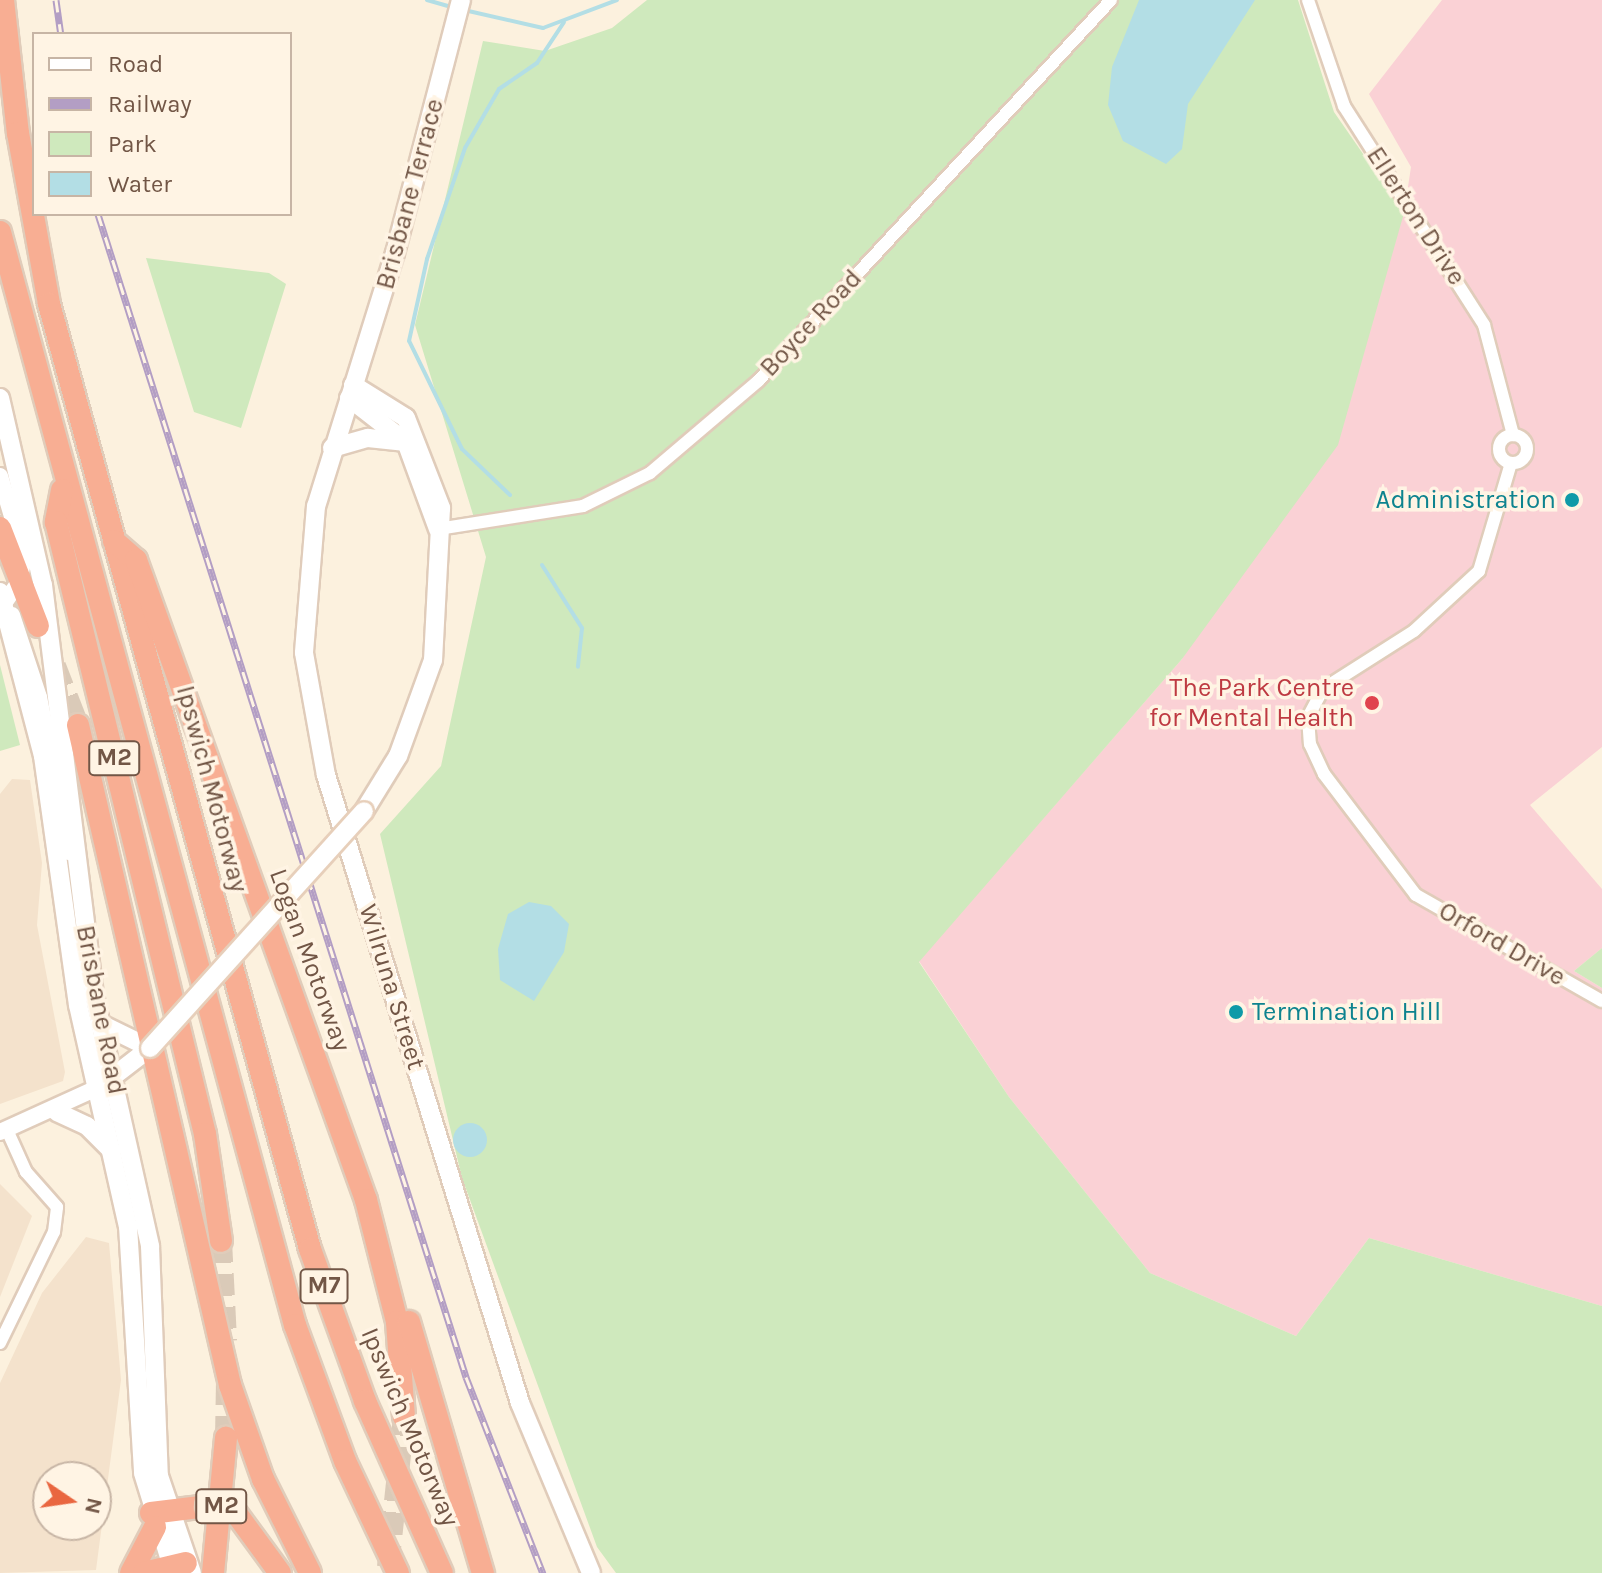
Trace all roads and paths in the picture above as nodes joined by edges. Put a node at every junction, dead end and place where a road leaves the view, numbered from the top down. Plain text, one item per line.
1 (3, 0) edge
2 (461, 0) edge
3 (1111, 0) edge
4 (1308, 0) edge
5 (32, 214) edge
6 (32, 216) edge
7 (0, 232) edge
8 (351, 392) junction
9 (0, 398) edge
10 (1513, 435) junction
11 (406, 442) junction
12 (332, 448) junction
13 (1511, 463) junction
14 (0, 476) edge
15 (63, 484) junction
16 (0, 528) edge
17 (438, 529) junction
18 (113, 540) junction
19 (5, 596) edge
20 (38, 626) dead end
21 (78, 725) tunnel mouth
22 (80, 901) junction
23 (1602, 1001) edge
24 (99, 1023) junction
25 (144, 1049) junction
26 (105, 1083) junction
27 (57, 1112) junction
28 (4, 1131) edge
29 (112, 1151) junction
30 (221, 1241) tunnel mouth
31 (391, 1289) junction
32 (0, 1343) edge
33 (404, 1417) tunnel mouth
34 (226, 1438) tunnel mouth
35 (157, 1517) junction
36 (180, 1568) edge
37 (131, 1573) edge
38 (144, 1573) edge
39 (213, 1573) edge
40 (280, 1573) edge
41 (310, 1573) edge
42 (398, 1573) edge
43 (442, 1573) edge
44 (483, 1573) edge
45 (591, 1573) edge

1 - 5 highway, Ipswich Motorway
2 - 8 main road, Brisbane Terrace
3 - 17 street, Boyce Road
4 - 10 street, Ellerton Drive
6 - 18 highway, Ipswich Motorway
7 - 15 highway, M2
8 - 11 main road
8 - 12 main road, Wilruna Street
8 - 17 main road
9 - 22 main road, Brisbane Road
10 - 13 street
10 - 13 street
11 - 12 main road
11 - 17 main road
12 - 45 main road, Wilruna Street
13 - 23 street, Orford Drive
14 - 19 street
15 - 30 highway, M2
15 - 42 highway, M7
16 - 19 highway
17 - 25 main road, bridge
18 - 31 highway, Logan Motorway
18 - 43 highway, Ipswich Motorway / M7
19 - 20 highway
19 - 22 street
19 - 26 main road, Brisbane Road
21 - 41 highway
22 - 24 main road, Brisbane Road
24 - 25 main road
24 - 26 main road, Brisbane Road
25 - 26 main road
26 - 27 street
26 - 29 main road, Brisbane Road
26 - 35 main road, Brisbane Road
27 - 28 street
27 - 29 main road
28 - 32 street
29 - 35 main road, Brisbane Road
31 - 33 highway, Logan Motorway
31 - 44 highway
34 - 39 highway, M2
35 - 36 main road, Brisbane Road
35 - 37 highway
35 - 40 highway, bridge
36 - 38 highway

